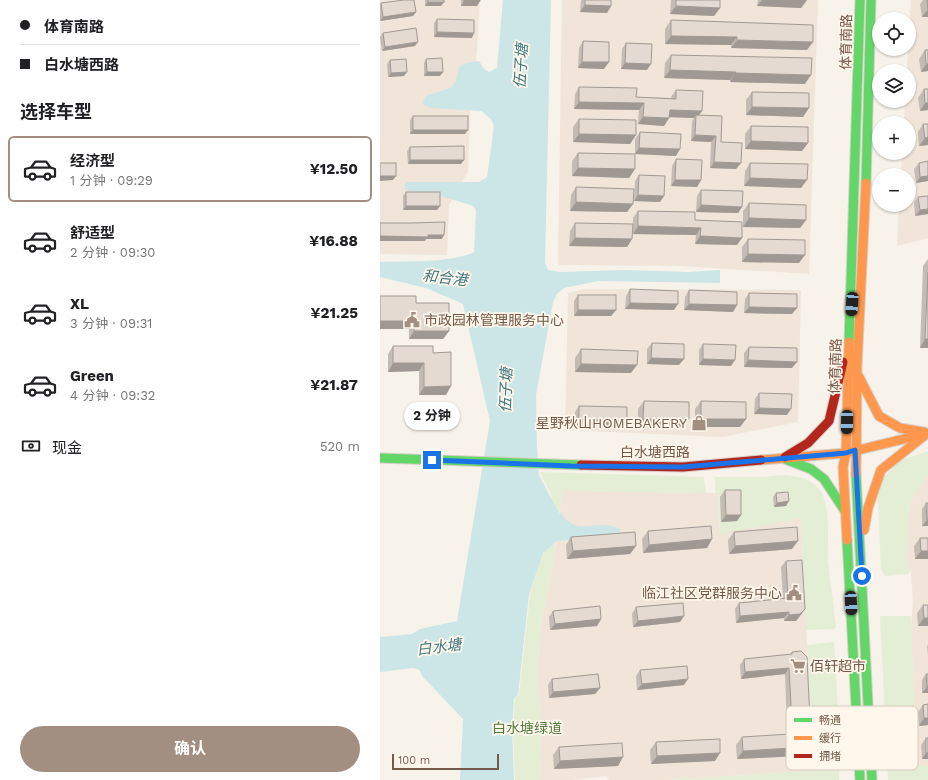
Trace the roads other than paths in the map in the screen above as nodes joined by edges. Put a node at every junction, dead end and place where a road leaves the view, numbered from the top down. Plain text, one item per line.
1 (860, 0) edge
2 (871, 0) edge
3 (849, 348) junction
4 (857, 366) junction
5 (928, 433) edge
6 (851, 451) junction
7 (380, 458) edge
8 (782, 458) junction
9 (845, 511) junction
10 (860, 546) junction
11 (856, 706) edge
12 (868, 706) edge
13 (859, 770) edge
14 (871, 770) edge
15 (860, 780) edge
16 (872, 780) edge

1 - 3 main road, 体育南路
2 - 4 main road, 体育南路
3 - 6 main road, 体育南路
3 - 8 main road
4 - 5 main road
4 - 6 main road, 体育南路
5 - 6 main road, 白水塘西路
5 - 10 main road
6 - 8 main road, 白水塘西路
6 - 9 main road, 体育南路
6 - 10 main road, 体育南路
7 - 8 main road, 白水塘西路
8 - 9 main road
9 - 11 main road, 体育南路
10 - 12 main road, 体育南路
13 - 15 main road, 体育南路
14 - 16 main road, 体育南路

